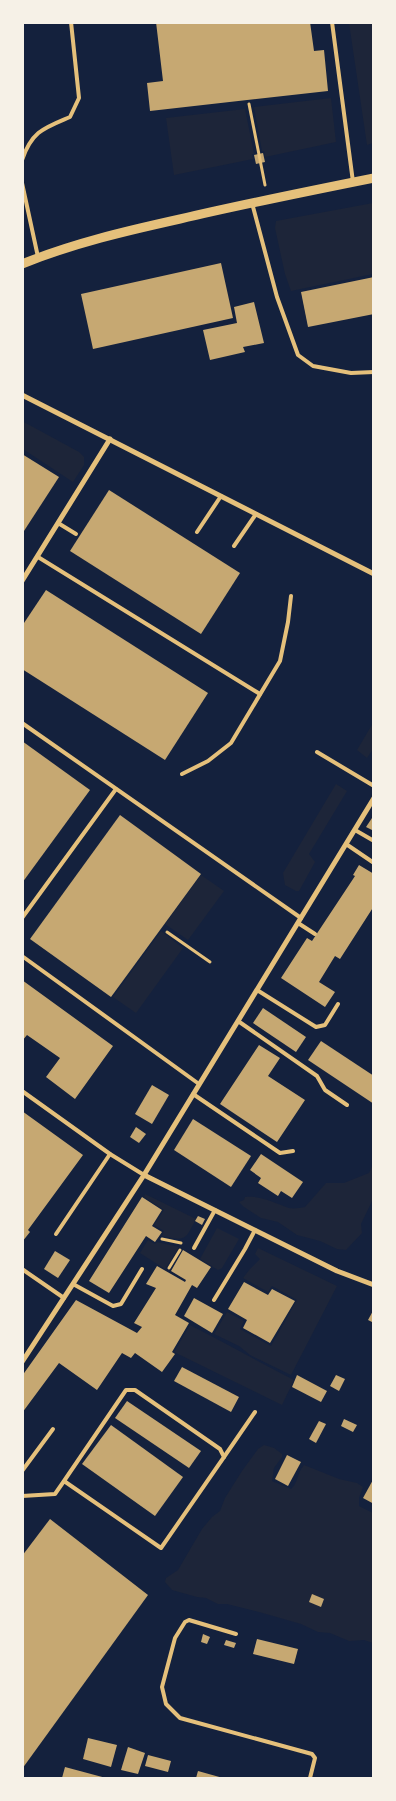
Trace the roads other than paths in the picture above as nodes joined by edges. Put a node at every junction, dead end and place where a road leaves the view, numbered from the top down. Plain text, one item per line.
1 (71, 22) edge
2 (332, 22) edge
3 (22, 160) edge
4 (374, 178) edge
5 (353, 182) junction
6 (22, 183) edge
7 (252, 203) junction
8 (38, 257) junction
9 (23, 264) edge
10 (374, 372) edge
11 (22, 397) edge
12 (110, 440) junction
13 (221, 496) junction
14 (256, 514) junction
15 (58, 523) junction
16 (197, 532) dead end
17 (76, 534) dead end
18 (234, 546) dead end
19 (38, 557) junction
20 (374, 574) edge
21 (22, 581) edge
22 (291, 596) dead end
23 (260, 694) junction
24 (22, 723) edge
25 (317, 752) dead end
26 (182, 774) dead end
27 (374, 786) edge
28 (116, 789) junction
29 (374, 798) edge
30 (355, 830) junction
31 (374, 841) edge
32 (346, 844) junction
33 (374, 863) edge
34 (22, 918) edge
35 (300, 920) junction
36 (315, 934) dead end
37 (22, 956) edge
38 (257, 990) junction
39 (338, 1004) dead end
40 (238, 1021) junction
41 (199, 1084) junction
42 (22, 1090) edge
43 (193, 1094) junction
44 (347, 1105) dead end
45 (293, 1151) dead end
46 (110, 1154) junction
47 (144, 1175) junction
48 (215, 1210) junction
49 (255, 1230) junction
50 (56, 1234) dead end
51 (194, 1248) dead end
52 (142, 1268) dead end
53 (22, 1269) edge
54 (73, 1284) junction
55 (374, 1285) edge
56 (64, 1298) junction
57 (214, 1300) dead end
58 (22, 1362) edge
59 (255, 1412) dead end
60 (53, 1429) dead end
61 (224, 1457) junction
62 (22, 1471) edge
63 (64, 1481) junction
64 (22, 1496) edge
65 (236, 1634) dead end
66 (310, 1778) edge

1 - 3 lane
2 - 5 lane
4 - 5 street
5 - 7 street
6 - 8 lane
7 - 8 street
7 - 10 lane
8 - 9 street
11 - 12 street
12 - 13 street
12 - 15 street
13 - 14 street
13 - 16 lane
14 - 18 lane
14 - 20 street
15 - 17 lane
15 - 19 street
19 - 21 street
19 - 23 lane
22 - 23 lane
23 - 26 lane
24 - 28 lane
25 - 27 lane
28 - 34 lane
28 - 35 lane
29 - 30 street
30 - 31 lane
30 - 32 street
32 - 33 lane
32 - 35 street
35 - 36 lane
35 - 38 street
37 - 41 lane
38 - 39 lane
38 - 40 street
40 - 41 street
40 - 44 lane
41 - 43 street
42 - 46 lane
43 - 45 lane
43 - 47 street
46 - 47 lane
46 - 50 lane
47 - 48 street
47 - 54 street
48 - 49 street
48 - 51 lane
49 - 55 street
49 - 57 lane
52 - 54 lane
53 - 56 lane
54 - 56 street
56 - 58 street
59 - 61 lane
60 - 62 lane
61 - 63 lane
61 - 63 lane
63 - 64 lane
65 - 66 lane

